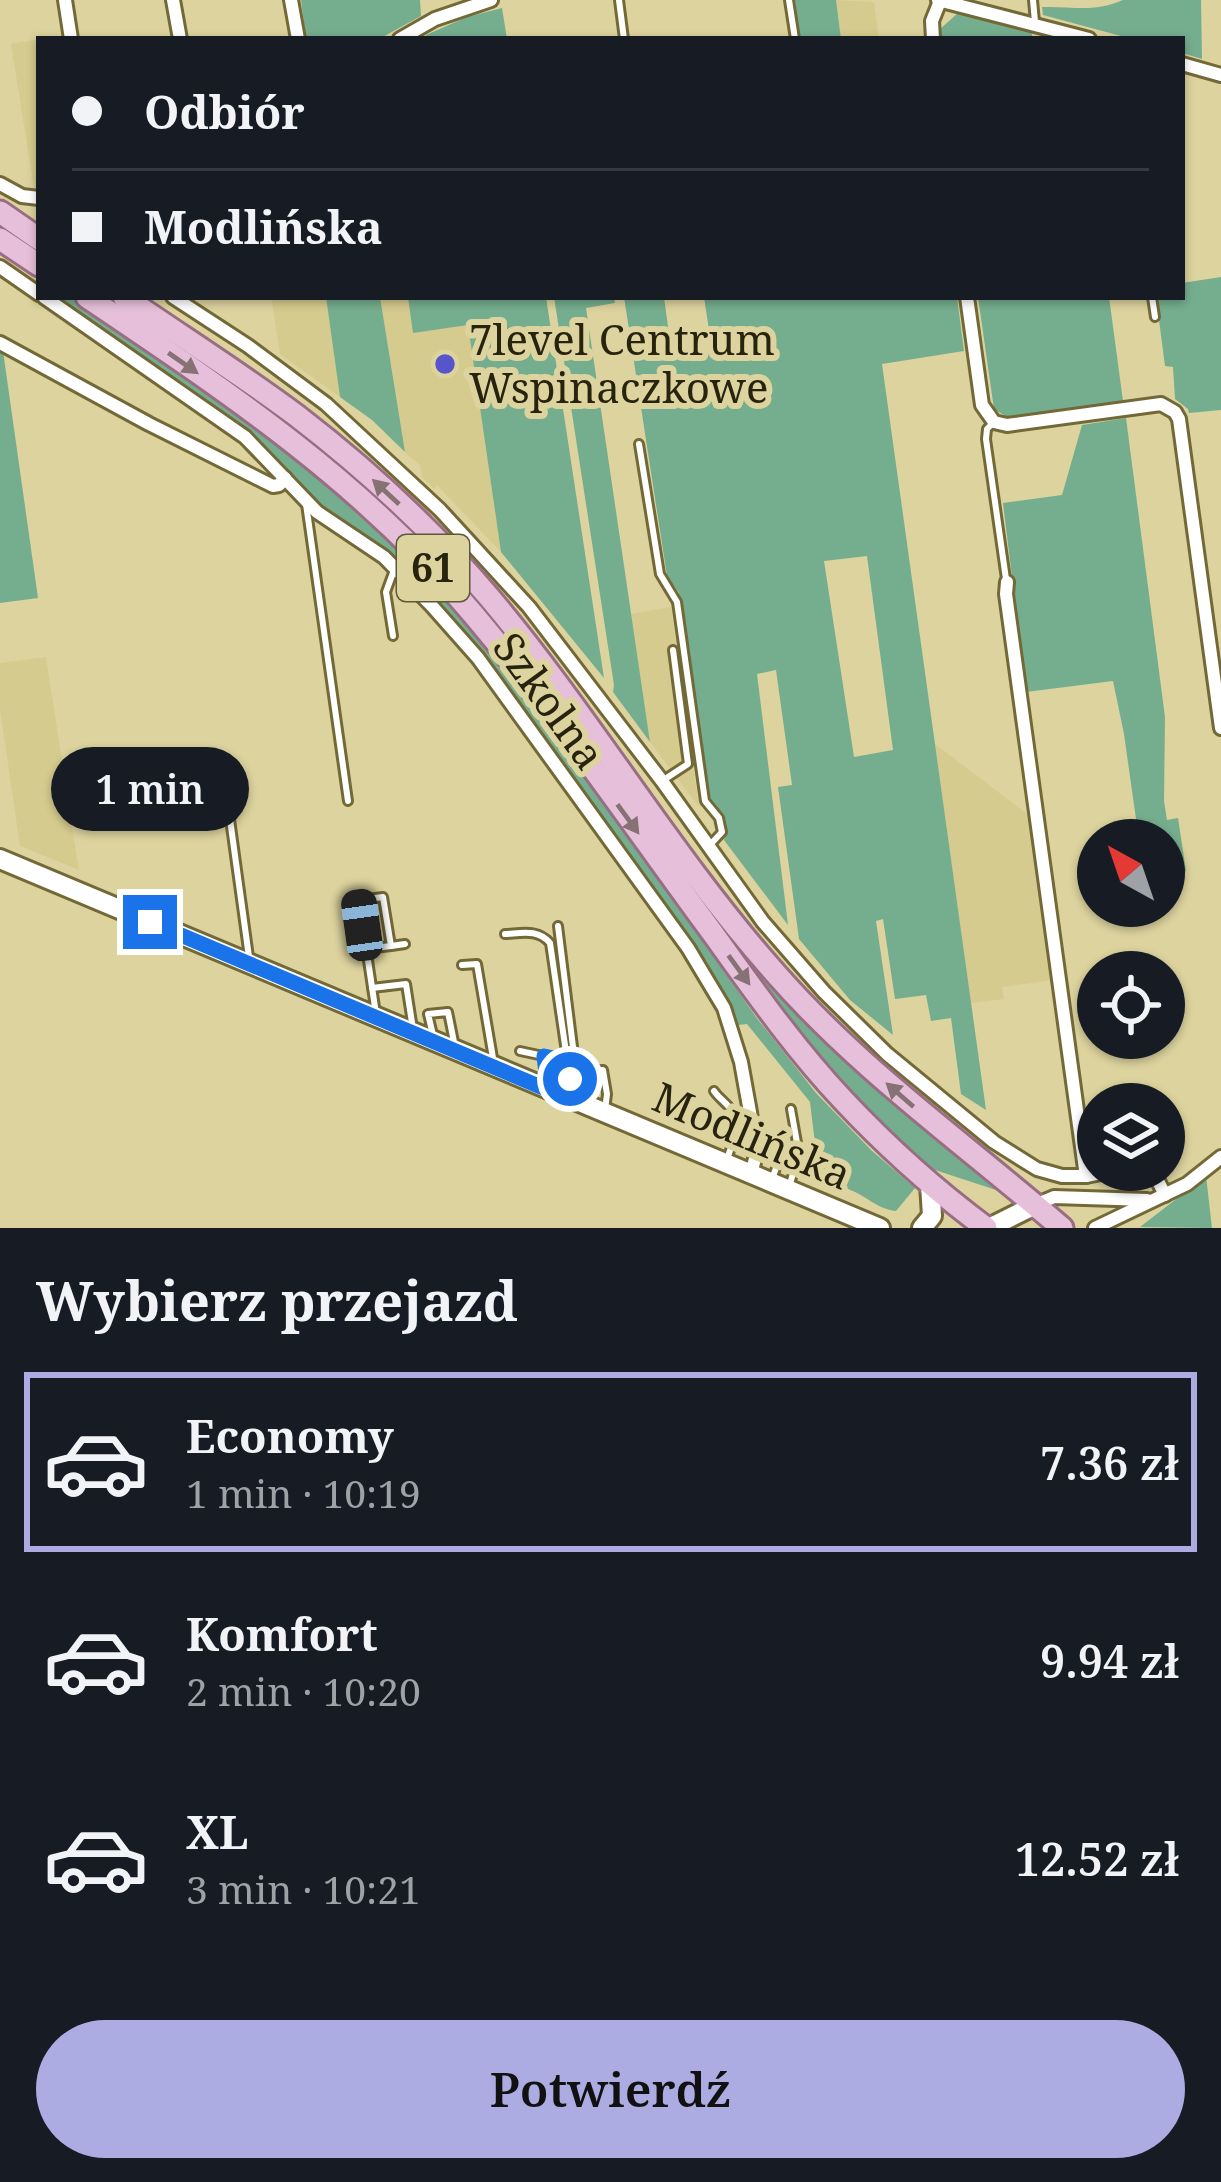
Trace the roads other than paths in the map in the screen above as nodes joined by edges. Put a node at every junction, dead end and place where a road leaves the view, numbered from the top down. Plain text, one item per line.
1 (65, 0) edge
2 (173, 0) edge
3 (291, 0) edge
4 (491, 0) edge
5 (619, 0) edge
6 (789, 0) edge
7 (939, 0) edge
8 (1033, 0) edge
9 (1035, 26) junction
10 (71, 36) edge
11 (179, 36) edge
12 (297, 36) edge
13 (405, 36) edge
14 (624, 36) edge
15 (795, 36) edge
16 (933, 36) edge
17 (1077, 36) edge
18 (1185, 65) edge
19 (1219, 73) edge
20 (0, 184) edge
21 (36, 198) edge
22 (0, 212) edge
23 (36, 237) edge
24 (0, 239) edge
25 (36, 263) edge
26 (0, 267) edge
27 (36, 292) edge
28 (48, 300) edge
29 (91, 300) edge
30 (128, 300) edge
31 (178, 300) edge
32 (968, 300) edge
33 (1152, 300) edge
34 (1154, 317) dead end
35 (0, 343) edge
36 (994, 422) junction
37 (638, 444) dead end
38 (285, 478) junction
39 (306, 500) junction
40 (395, 568) junction
41 (1007, 582) joint
42 (392, 636) dead end
43 (673, 650) dead end
44 (1221, 728) edge
45 (215, 776) dead end
46 (662, 781) junction
47 (348, 801) dead end
48 (709, 846) junction
49 (0, 859) edge
50 (557, 926) dead end
51 (506, 934) dead end
52 (405, 944) dead end
53 (391, 946) junction
54 (366, 950) junction
55 (249, 963) junction
56 (462, 965) dead end
57 (371, 988) junction
58 (376, 1017) junction
59 (414, 1033) junction
60 (434, 1042) junction
61 (456, 1051) junction
62 (520, 1051) dead end
63 (544, 1056) junction
64 (567, 1061) junction
65 (494, 1066) junction
66 (576, 1072) junction
67 (548, 1090) junction
68 (714, 1090) dead end
69 (577, 1102) junction
70 (791, 1109) dead end
71 (1077, 1111) edge
72 (604, 1113) junction
73 (1221, 1157) edge
74 (779, 1160) dead end
75 (725, 1164) junction
76 (751, 1174) junction
77 (1077, 1176) edge
78 (929, 1183) junction
79 (779, 1186) junction
80 (1159, 1191) edge
81 (1160, 1197) junction
82 (1035, 1205) junction
83 (1099, 1227) edge
84 (880, 1228) edge
85 (922, 1228) edge
86 (987, 1228) edge
87 (1062, 1228) edge

1 - 10 street
2 - 11 street
3 - 12 street
4 - 13 street
5 - 14 lane
6 - 15 lane
7 - 9 street
7 - 16 street
8 - 9 lane
9 - 17 street
18 - 19 street
20 - 21 street
22 - 23 main road
24 - 25 main road
26 - 27 street, Szkolna
28 - 38 street, Szkolna
29 -> 78 main road, 61
82 -> 30 main road, 61
31 - 46 street
32 - 36 street
33 - 34 lane
35 - 38 street
36 - 41 lane
36 - 44 street
37 - 48 lane
38 - 39 street, Szkolna
39 - 40 street, Szkolna
39 - 47 lane
40 - 42 lane
40 - 76 street, Szkolna
41 - 71 street
43 - 46 lane
45 - 55 lane
46 - 48 street
48 - 77 street
49 - 55 main road, Modlińska
50 - 66 lane
51 - 64 lane
52 - 53 lane
53 - 54 lane
53 - 54 lane
54 - 57 lane
55 - 58 main road, Modlińska
56 - 65 lane
57 - 58 lane
57 - 59 lane
58 - 59 main road, Modlińska
59 - 60 main road, Modlińska
60 - 61 main road, Modlińska
60 - 61 lane
61 - 65 main road, Modlińska
62 - 63 lane
63 - 64 lane
63 - 67 lane
64 - 69 lane
65 - 67 main road, Modlińska
66 - 69 lane
66 - 72 lane
67 - 69 main road, Modlińska
68 - 75 lane
69 - 72 main road, Modlińska
70 - 79 lane
72 - 75 main road, Modlińska
73 - 81 street
74 - 79 lane
75 - 76 main road, Modlińska
76 - 79 main road, Modlińska
78 - 85 main road
78 - 86 main road, 61
79 - 84 main road, Modlińska
80 - 81 street
81 - 82 street
81 - 83 street
82 - 86 main road
82 - 87 main road, 61

